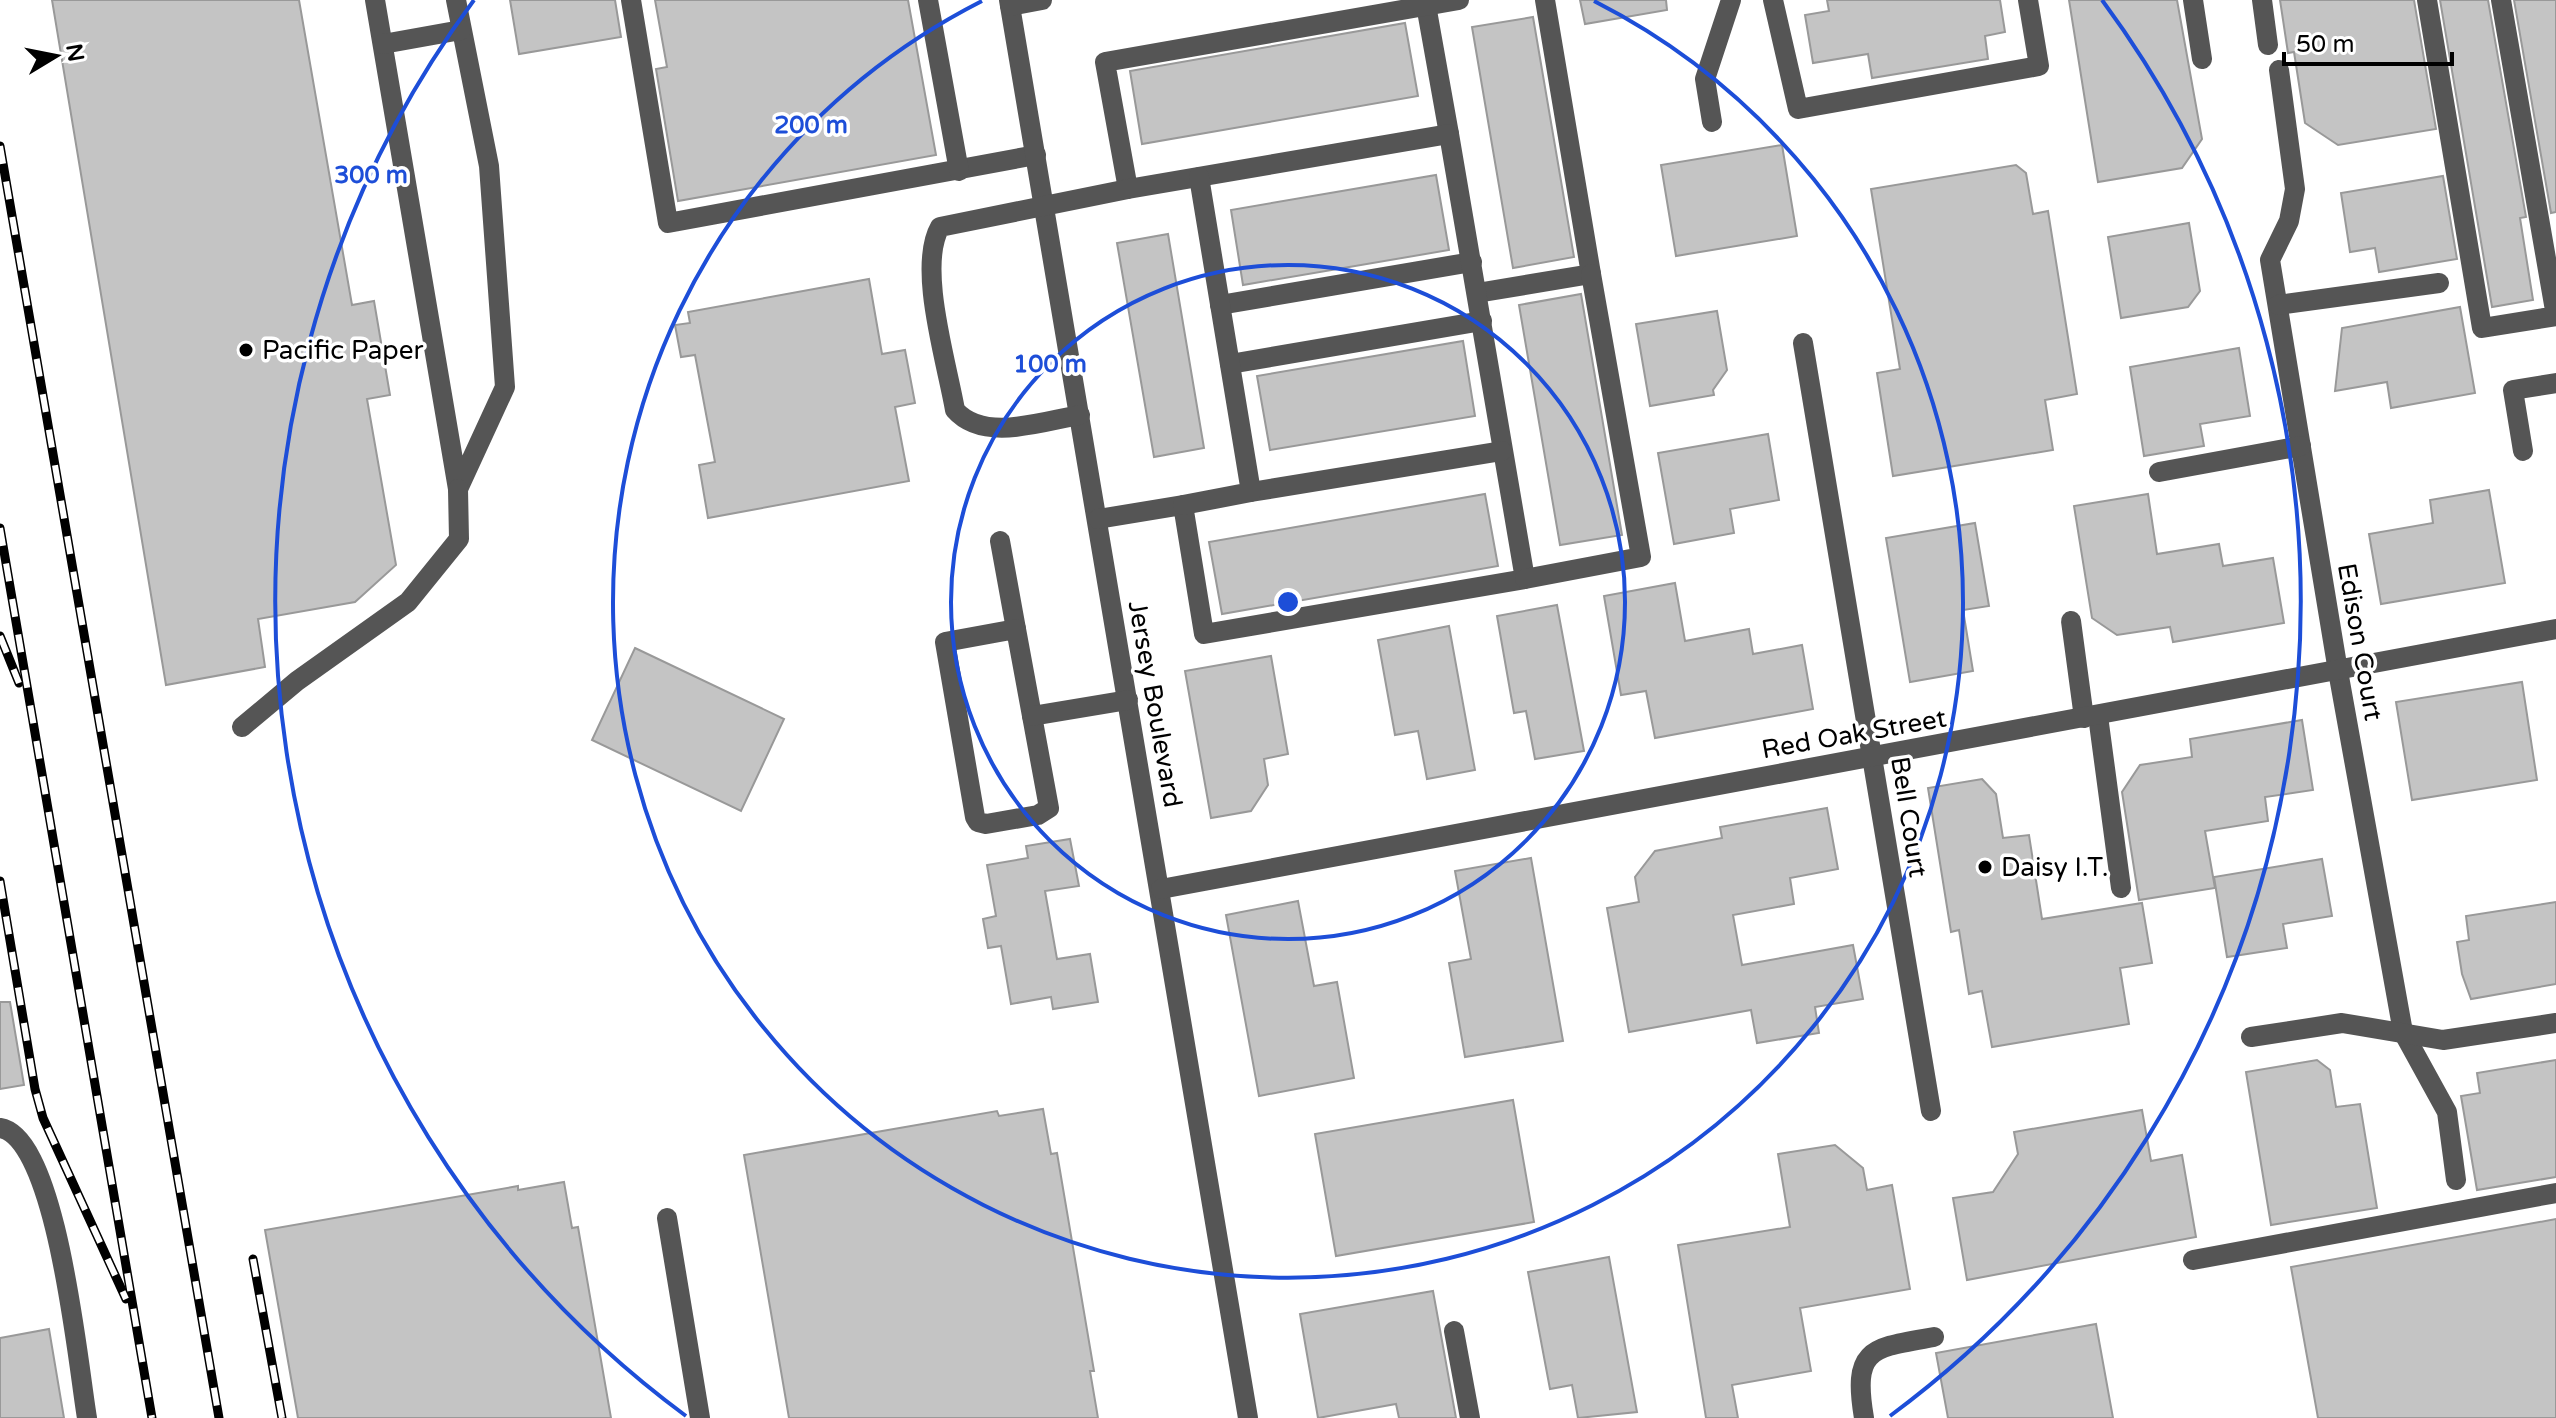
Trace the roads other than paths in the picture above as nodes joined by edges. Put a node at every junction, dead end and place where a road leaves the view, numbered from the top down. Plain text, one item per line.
1 (375, 0) edge
2 (456, 0) edge
3 (631, 0) edge
4 (928, 0) edge
5 (1042, 0) edge
6 (1459, 0) edge
7 (1545, 0) edge
8 (1731, 0) edge
9 (1773, 0) edge
10 (2028, 0) edge
11 (2193, 0) edge
12 (2262, 0) edge
13 (2427, 0) edge
14 (2501, 0) edge
15 (1010, 3) edge
16 (1426, 5) junction
17 (461, 30) junction
18 (383, 44) junction
19 (2268, 45) dead end
20 (2202, 59) dead end
21 (2279, 70) dead end
22 (1712, 122) dead end
23 (1449, 134) junction
24 (1036, 155) junction
25 (959, 171) junction
26 (1199, 177) junction
27 (1128, 189) junction
28 (1044, 207) junction
29 (2550, 246) edge
30 (1472, 262) junction
31 (1591, 274) junction
32 (2439, 283) dead end
33 (1477, 293) junction
34 (1220, 305) junction
35 (2278, 305) junction
36 (1482, 321) junction
37 (1803, 343) dead end
38 (1230, 364) junction
39 (2556, 383) edge
40 (1080, 415) junction
41 (2301, 446) junction
42 (1502, 451) junction
43 (2523, 451) dead end
44 (2159, 472) dead end
45 (458, 489) junction
46 (1251, 492) junction
47 (1183, 505) junction
48 (1098, 519) junction
49 (1000, 541) dead end
50 (1525, 579) junction
51 (2071, 621) dead end
52 (1016, 629) junction
53 (2555, 633) edge
54 (2338, 671) junction
55 (1128, 700) junction
56 (1032, 716) junction
57 (2091, 717) junction
58 (242, 727) dead end
59 (1873, 757) junction
60 (2121, 888) dead end
61 (1161, 889) junction
62 (2556, 1023) edge
63 (2403, 1032) junction
64 (2251, 1037) dead end
65 (1931, 1111) dead end
66 (0, 1128) edge
67 (2456, 1180) dead end
68 (2556, 1193) edge
69 (667, 1218) dead end
70 (2193, 1260) dead end
71 (1454, 1331) dead end
72 (1934, 1337) dead end
73 (87, 1418) edge
74 (700, 1418) edge
75 (1248, 1418) edge
76 (1470, 1418) edge
77 (1864, 1418) edge

1 - 18 street
2 - 17 street
3 - 25 street
4 - 25 street
5 - 15 street
6 - 16 street
7 - 31 street
8 - 22 street
9 - 10 street
11 - 20 street
12 - 19 street
13 - 29 street
14 - 29 street
15 - 24 street, Jersey Boulevard
16 - 23 street
16 - 27 street
17 - 18 street
17 - 45 street
18 - 45 street
21 - 35 street, Edison Court
23 - 26 street
23 - 30 street
24 - 25 street
24 - 28 street, Jersey Boulevard
26 - 27 street
26 - 34 street
27 - 28 street
28 - 40 street, Jersey Boulevard
28 - 40 street
30 - 33 street
30 - 34 street
31 - 33 street
31 - 50 street
32 - 35 street
33 - 36 street
34 - 38 street
35 - 41 street, Edison Court
36 - 38 street
36 - 42 street
37 - 59 street, Bell Court
38 - 46 street
39 - 43 street
40 - 48 street, Jersey Boulevard
41 - 44 street
41 - 54 street, Edison Court
42 - 46 street
42 - 50 street
45 - 58 street
46 - 47 street
47 - 48 street
47 - 50 street
48 - 55 street, Jersey Boulevard
49 - 52 street
51 - 57 street
52 - 56 street
52 - 56 street
53 - 54 street, Red Oak Street
54 - 57 street, Red Oak Street
54 - 63 street, Edison Court
55 - 56 street
55 - 61 street, Jersey Boulevard
57 - 59 street, Red Oak Street
57 - 60 street
59 - 61 street, Red Oak Street
59 - 65 street, Bell Court
61 - 75 street, Jersey Boulevard
62 - 63 street
63 - 64 street
63 - 67 street, Edison Court
66 - 73 street
68 - 70 street
69 - 74 street
71 - 76 street
72 - 77 street

